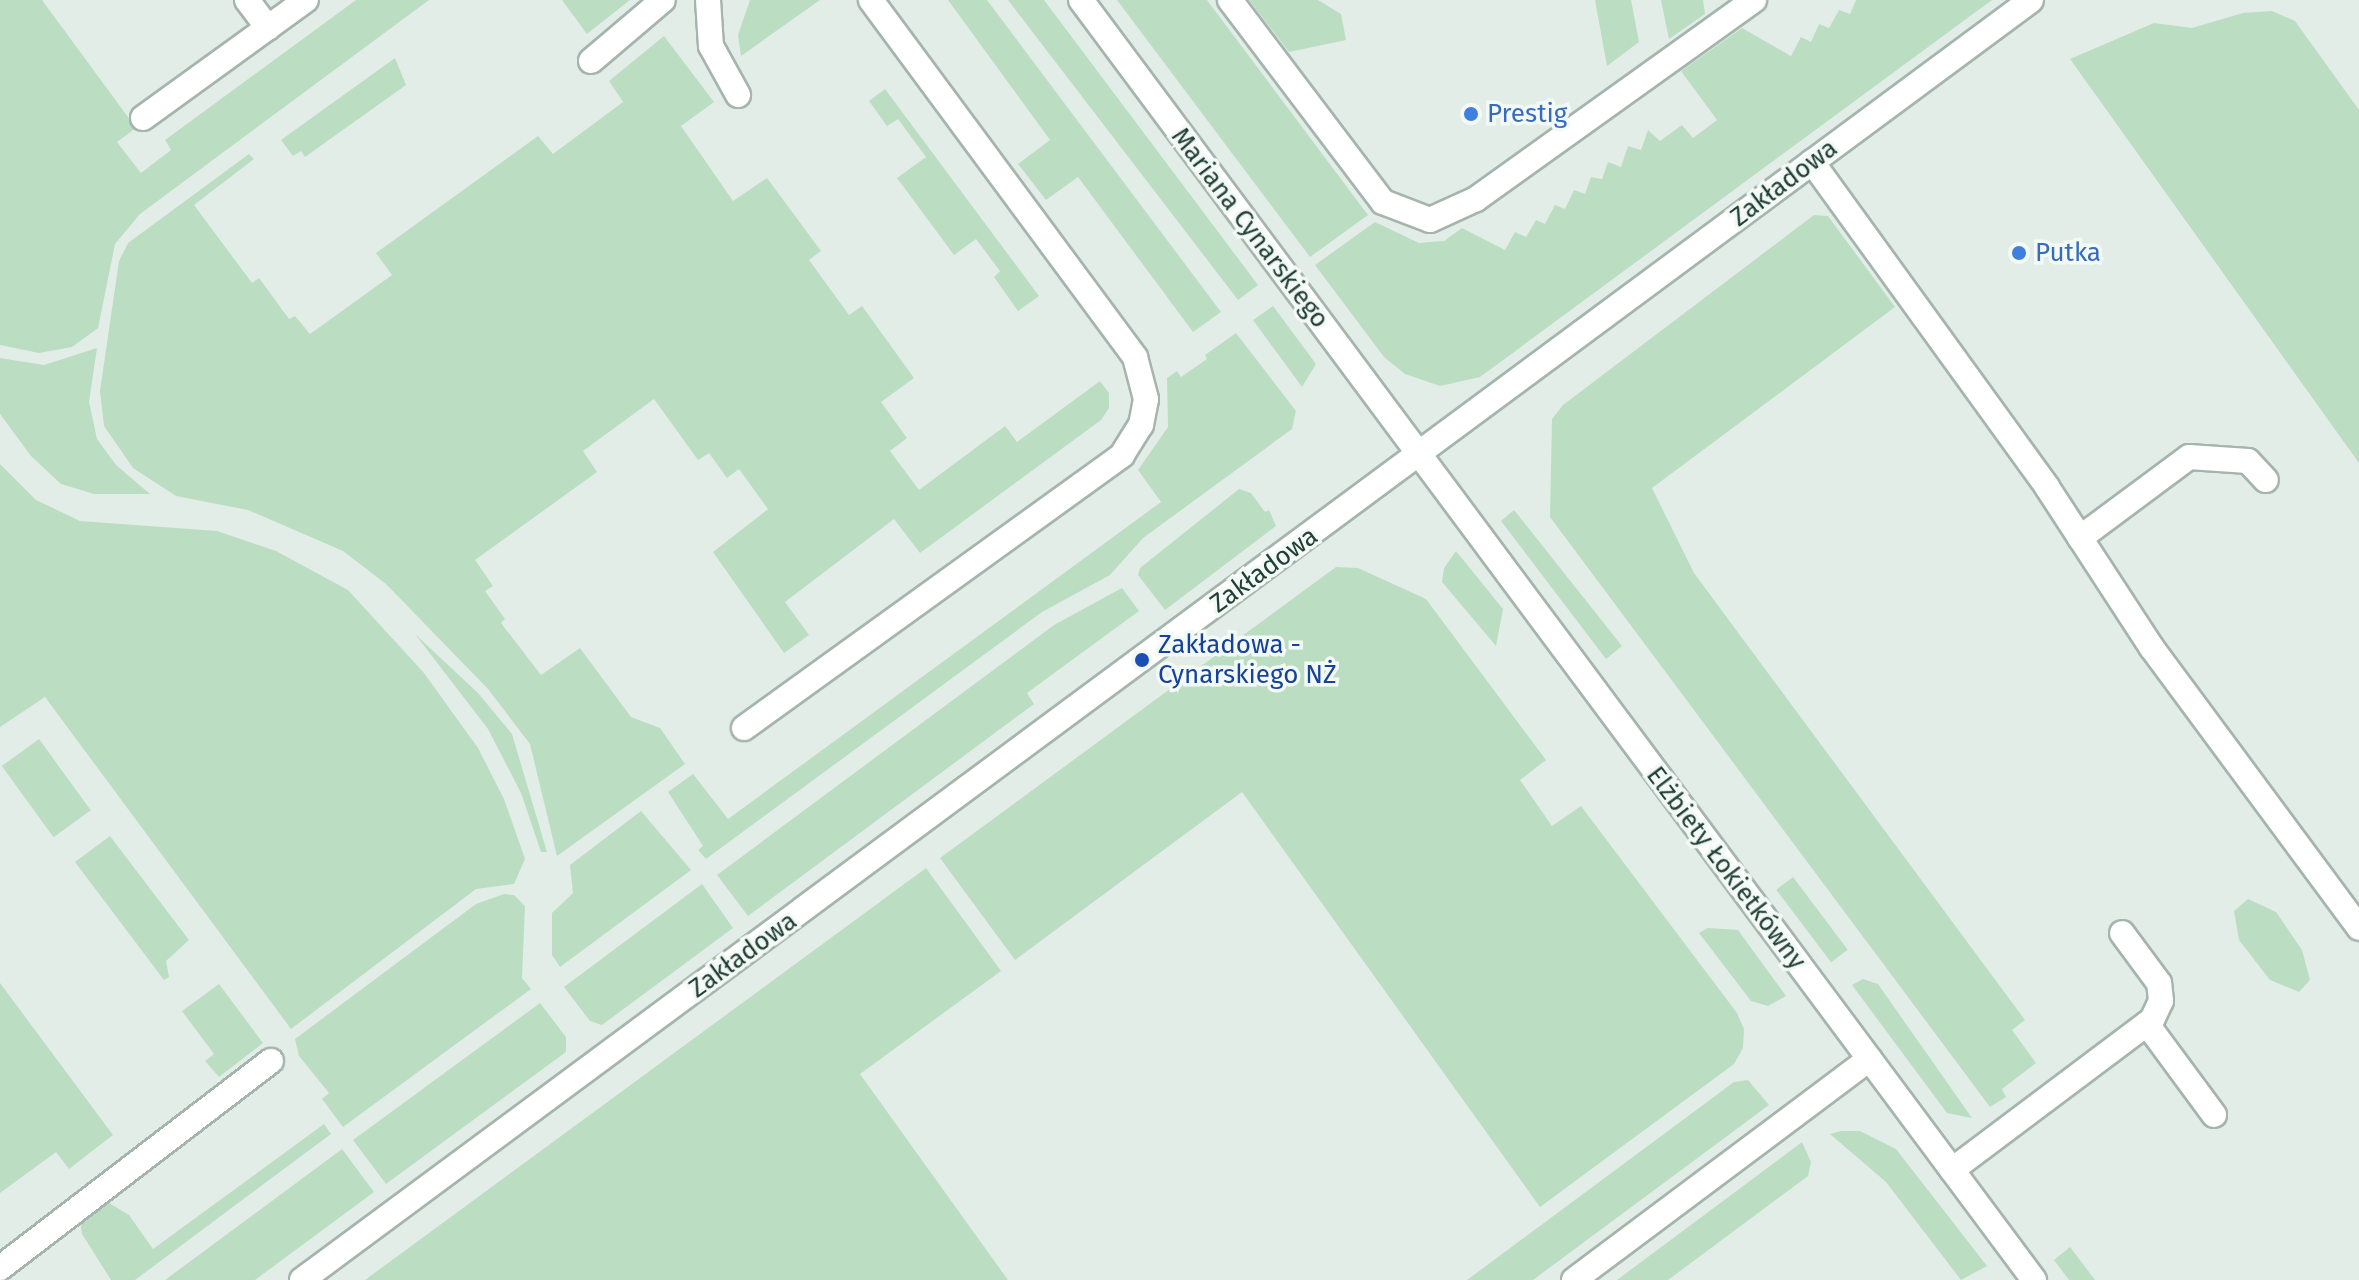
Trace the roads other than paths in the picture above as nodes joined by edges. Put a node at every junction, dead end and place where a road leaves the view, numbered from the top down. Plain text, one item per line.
1 (247, 0) edge
2 (306, 0) edge
3 (663, 0) edge
4 (708, 0) edge
5 (871, 0) edge
6 (1081, 0) edge
7 (1230, 0) edge
8 (1754, 0) edge
9 (2031, 0) edge
10 (268, 28) junction
11 (591, 61) dead end
12 (738, 95) dead end
13 (143, 118) dead end
14 (1812, 162) junction
15 (1419, 456) junction
16 (2266, 480) dead end
17 (2080, 538) junction
18 (744, 728) dead end
19 (2359, 928) edge
20 (2122, 933) dead end
21 (2147, 1024) junction
22 (1869, 1059) junction
23 (271, 1061) dead end
24 (2214, 1115) dead end
25 (1952, 1170) junction
26 (0, 1268) edge
27 (302, 1280) edge
28 (1574, 1280) edge
29 (2034, 1280) edge

1 - 10 street
2 - 10 street
3 - 11 street
4 - 12 street
5 - 18 street
6 - 15 street, Mariana Cynarskiego
7 - 8 street
9 - 14 street, Zakładowa
10 - 13 street
14 - 15 street, Zakładowa
14 - 17 street
15 - 22 street, Elżbiety Łokietkówny
15 - 27 street, Zakładowa
16 - 17 street
17 - 19 street
20 - 21 street
21 - 24 street
21 - 25 street
22 - 25 street, Elżbiety Łokietkówny
22 - 28 street
23 - 26 street
25 - 29 street, Elżbiety Łokietkówny

